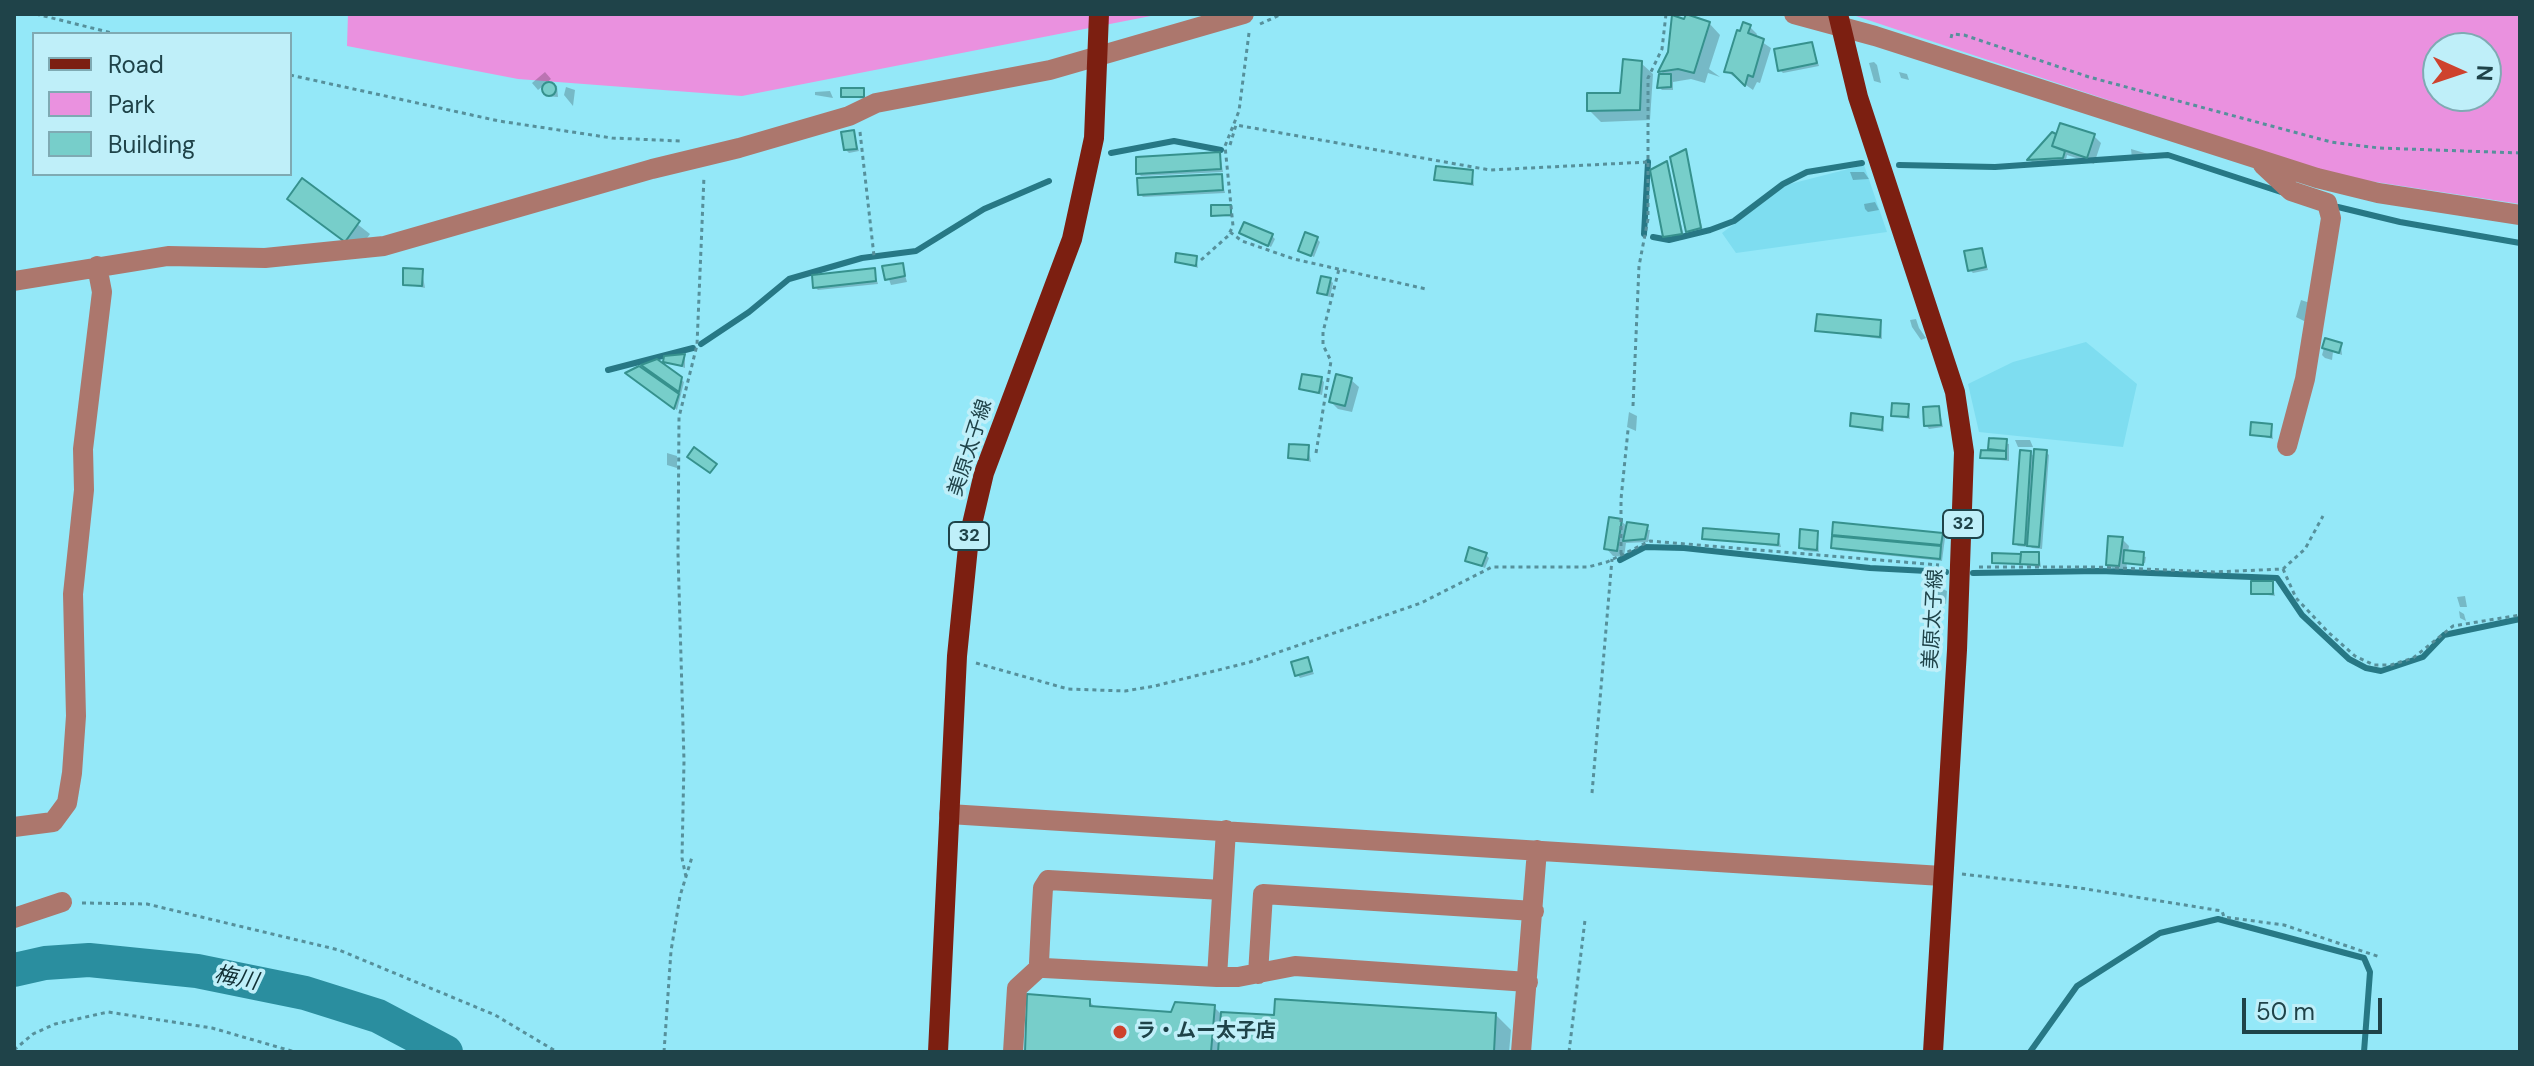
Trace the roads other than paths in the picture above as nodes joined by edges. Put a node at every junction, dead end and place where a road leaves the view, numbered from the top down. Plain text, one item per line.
1 (1099, 14) edge
2 (1244, 14) edge
3 (1794, 14) edge
4 (1838, 20) edge
5 (1097, 48) junction
6 (2258, 160) junction
7 (2520, 215) edge
8 (97, 266) junction
9 (14, 281) edge
10 (2287, 446) dead end
11 (949, 814) junction
12 (14, 827) edge
13 (1226, 830) junction
14 (1537, 850) junction
15 (1942, 876) junction
16 (1222, 890) junction
17 (62, 902) road end
18 (1534, 911) junction
19 (14, 918) edge
20 (1041, 966) junction
21 (1258, 974) junction
22 (1217, 977) junction
23 (1528, 982) junction
24 (938, 1052) edge
25 (1013, 1052) edge
26 (1521, 1052) edge
27 (1933, 1052) edge

1 - 5 main road, 美原太子線 / 32
2 - 5 street
3 - 4 street
4 - 6 street
4 - 15 main road, 美原太子線 / 32
5 - 8 street
5 - 11 main road, 美原太子線 / 32
6 - 7 street
6 - 10 street
8 - 9 street
8 - 12 street
11 - 13 street
11 - 24 main road, 美原太子線 / 32
13 - 14 street
13 - 16 street
14 - 15 street
14 - 18 street
15 - 27 main road, 美原太子線 / 32
16 - 20 street
16 - 22 street
17 - 19 street
18 - 21 street
18 - 23 street
20 - 22 street
20 - 25 street
21 - 22 street
21 - 23 street
23 - 26 street

